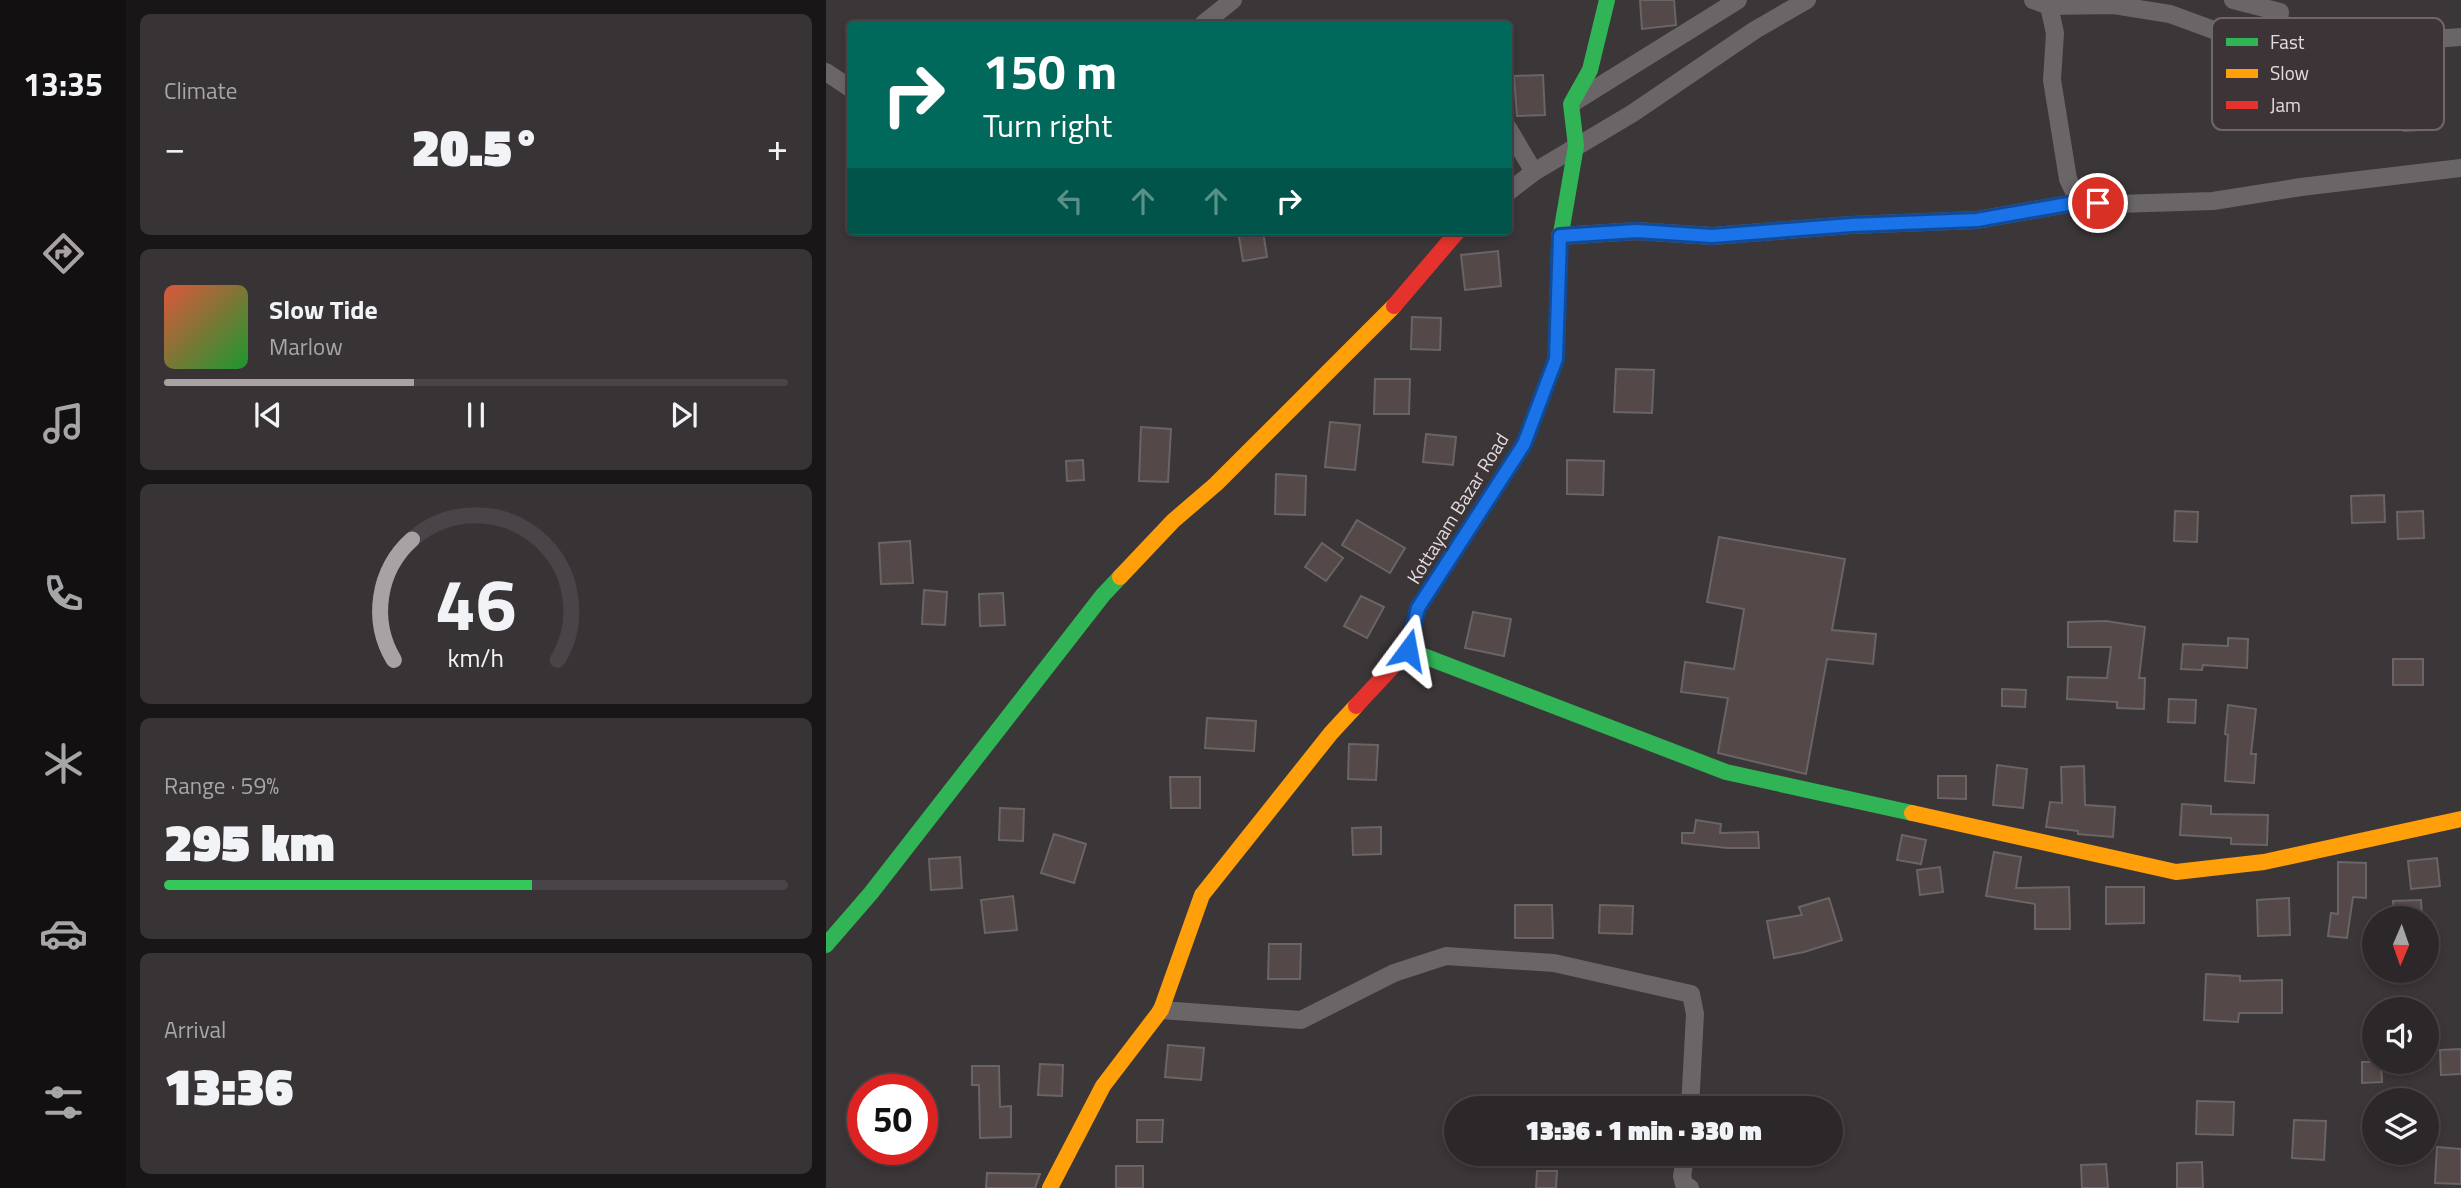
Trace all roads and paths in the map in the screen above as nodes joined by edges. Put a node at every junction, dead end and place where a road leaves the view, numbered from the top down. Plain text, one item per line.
1 (1233, 0) edge
2 (1607, 0) edge
3 (1738, 0) edge
4 (1807, 0) edge
5 (2233, 0) edge
6 (2041, 3) edge
7 (2279, 18) edge
8 (1207, 21) edge
9 (2212, 30) edge
10 (826, 72) edge
11 (847, 86) edge
12 (1571, 104) junction
13 (1512, 135) edge
14 (1576, 143) junction
15 (2461, 168) edge
16 (1534, 172) junction
17 (1512, 189) edge
18 (2079, 202) junction
19 (1455, 235) edge
20 (1560, 236) junction
21 (1408, 650) junction
22 (2461, 819) edge
23 (826, 945) edge
24 (1161, 1010) junction
25 (1691, 1096) edge
26 (1684, 1166) edge
27 (1050, 1188) edge
28 (1690, 1188) edge

1 - 8 street
2 - 12 street
3 - 12 street
4 - 14 street
5 - 7 street
6 - 9 street
6 - 18 street
10 - 11 street
12 - 14 street, Kottayam Bazar Road
13 - 16 street
14 - 16 street
14 - 20 street, Kottayam Bazar Road
15 - 18 street
16 - 17 street
18 - 20 street
19 - 23 street
20 - 21 street, Kottayam Bazar Road
21 - 22 street
21 - 24 street, Kottayam Bazar Road
24 - 25 street
24 - 27 street, Kottayam Bazar Road
26 - 28 street

